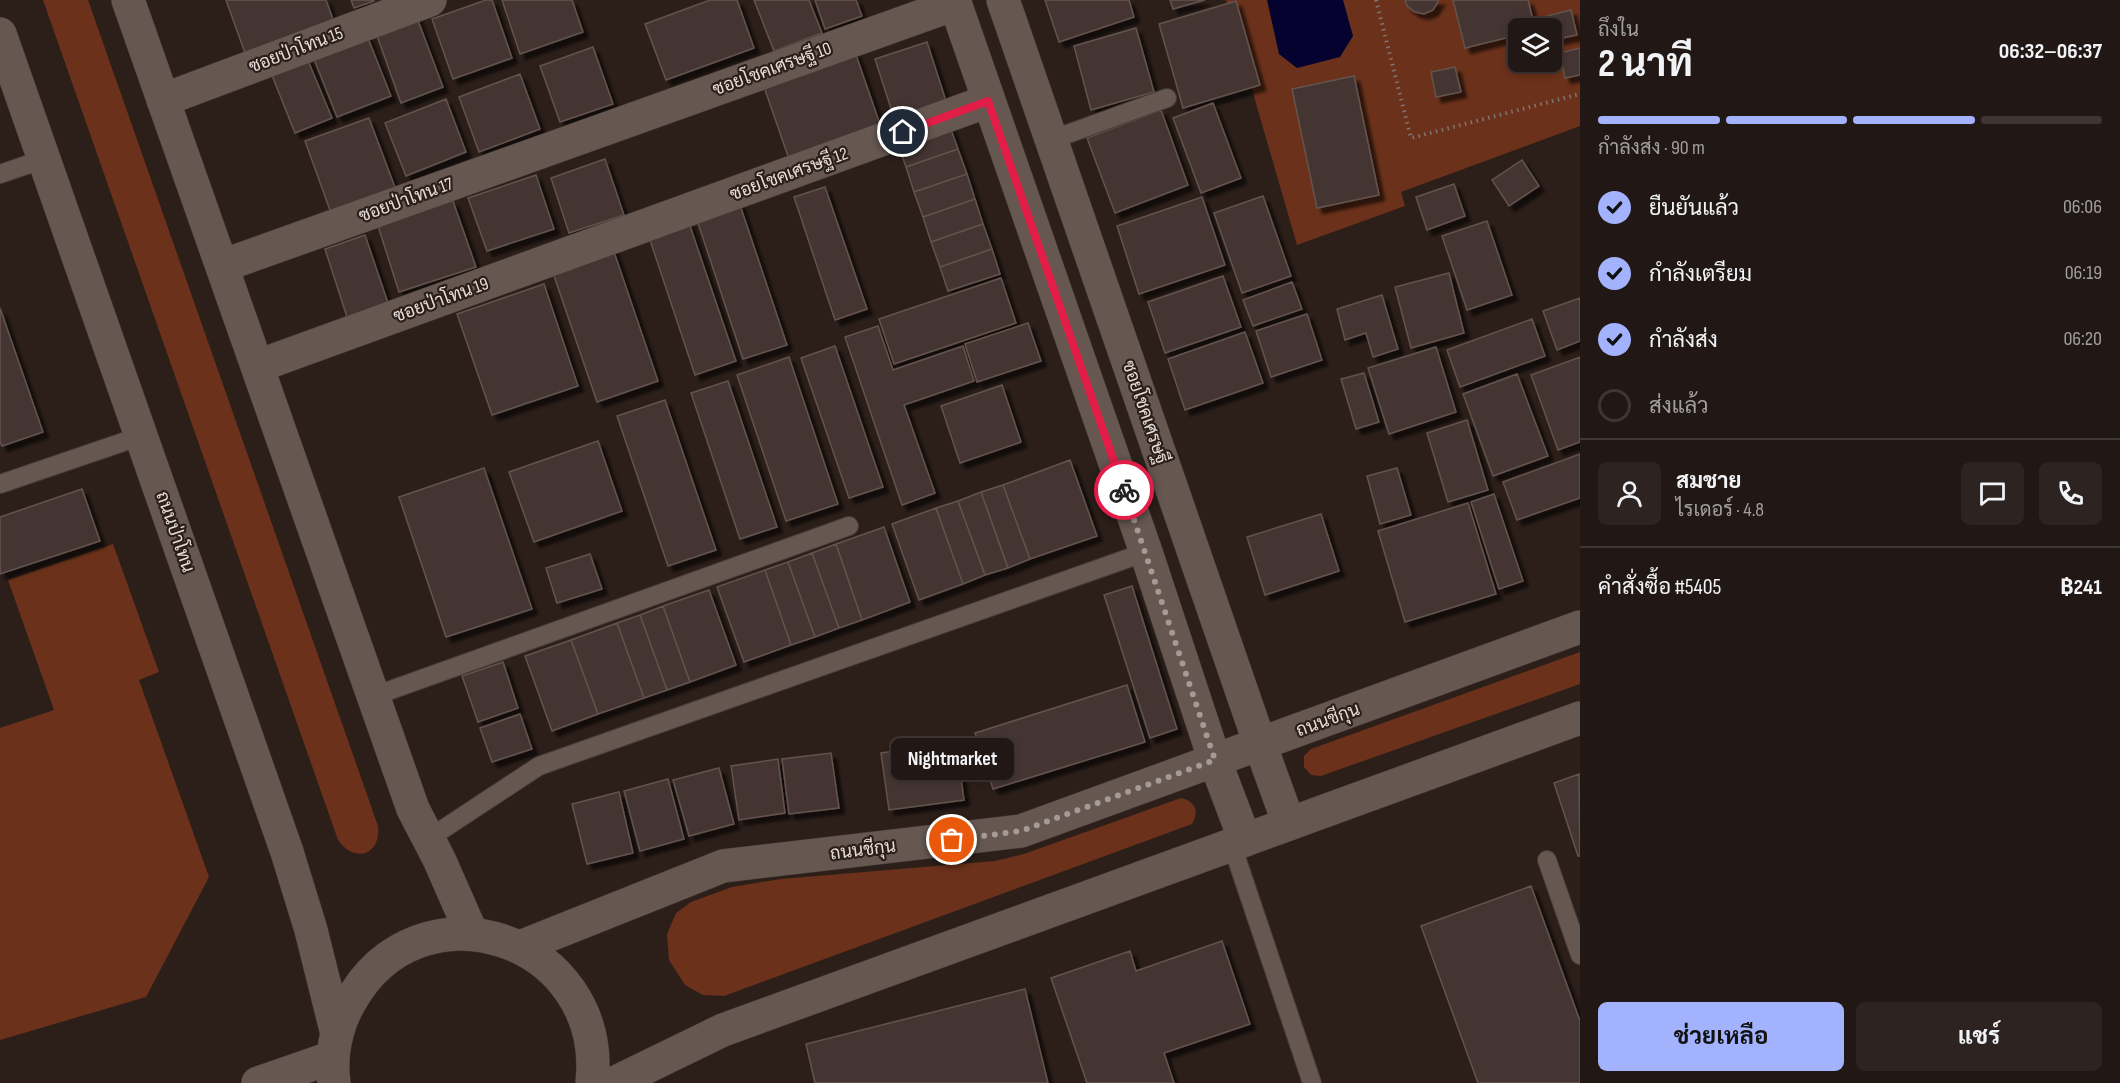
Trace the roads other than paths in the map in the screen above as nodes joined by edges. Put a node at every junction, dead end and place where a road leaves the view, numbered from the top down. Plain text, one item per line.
1 (128, 0) edge
2 (430, 0) edge
3 (1003, 0) edge
4 (954, 2) edge
5 (0, 34) edge
6 (1167, 98) dead end
7 (163, 100) junction
8 (988, 101) junction
9 (589, 135) joint
10 (1051, 140) junction
11 (44, 159) junction
12 (0, 174) edge
13 (624, 234) joint
14 (222, 266) junction
15 (258, 366) junction
16 (141, 436) junction
17 (0, 484) edge
18 (849, 526) dead end
19 (1146, 552) junction
20 (1580, 627) edge
21 (374, 696) junction
22 (1580, 718) edge
23 (1260, 744) junction
24 (1215, 760) junction
25 (1289, 824) junction
26 (428, 839) junction
27 (1238, 843) junction
28 (1547, 860) dead end
29 (472, 934) junction
30 (520, 947) junction
31 (1580, 955) edge
32 (335, 1058) edge
33 (258, 1083) edge
34 (592, 1083) edge
35 (614, 1083) edge
36 (1312, 1083) edge

1 - 7 street
2 - 7 street, ซอยป่าโทน 15
3 - 10 street, ซอยโชคเศรษฐี
4 - 8 street
4 - 9 street, ซอยโชคเศรษฐี 10
5 - 11 street, ถนนป่าโทน
6 - 10 lane
7 - 14 street
8 - 13 street, ซอยโชคเศรษฐี 12
8 - 19 street
9 - 14 street, ซอยป่าโทน 17
10 - 23 street, ซอยโชคเศรษฐี
11 - 12 lane
11 - 16 street, ถนนป่าโทน
13 - 15 street, ซอยป่าโทน 19
14 - 15 street
15 - 21 street
16 - 17 lane
16 - 32 street, ถนนป่าโทน
18 - 21 lane
19 - 24 street
19 - 26 lane
20 - 23 street, ถนนชีกุน
21 - 26 street
22 - 25 street
23 - 24 street, ถนนชีกุน
23 - 25 street, ซอยโชคเศรษฐี
24 - 27 street
24 - 30 street, ถนนชีกุน
25 - 27 street
26 - 29 street
27 - 35 street
27 - 36 lane
28 - 31 lane
29 - 30 street
29 - 32 street
30 - 34 street
32 - 33 street

